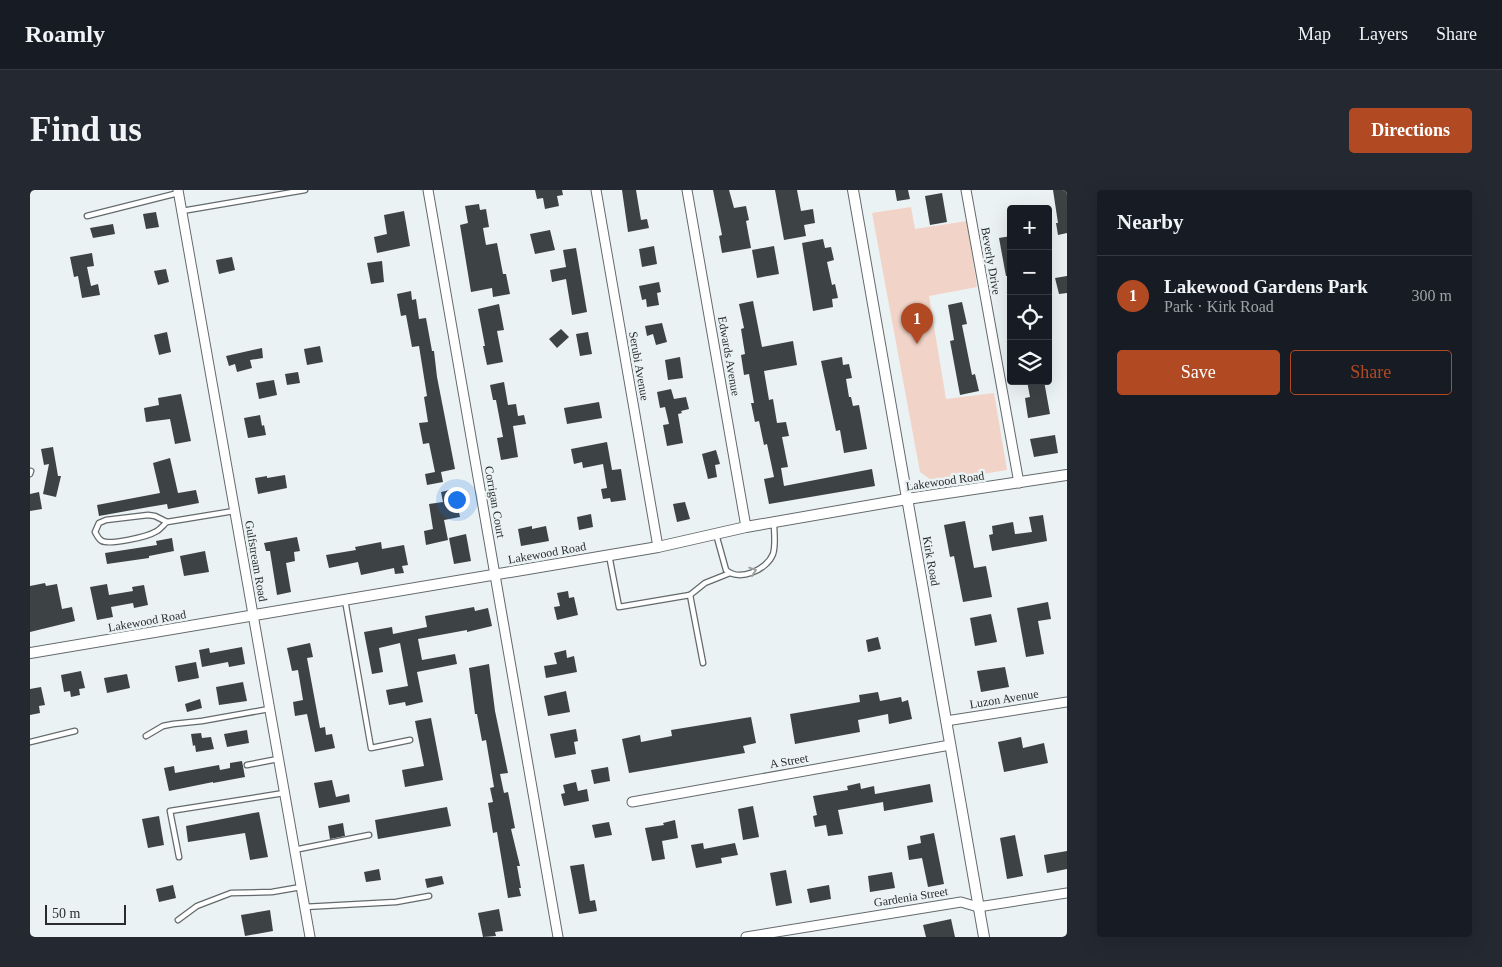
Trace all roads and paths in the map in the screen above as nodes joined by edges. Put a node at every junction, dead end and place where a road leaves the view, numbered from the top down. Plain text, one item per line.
1 (305, 190) edge
2 (428, 190) edge
3 (596, 190) edge
4 (687, 190) edge
5 (853, 190) edge
6 (966, 190) edge
7 (178, 191) edge
8 (182, 211) junction
9 (87, 216) dead end
10 (1067, 475) edge
11 (1018, 483) junction
12 (907, 499) junction
13 (234, 511) junction
14 (167, 522) junction
15 (774, 522) junction
16 (746, 527) junction
17 (716, 534) junction
18 (658, 547) junction
19 (609, 555) junction
20 (730, 573) junction
21 (495, 575) junction
22 (690, 594) junction
23 (345, 600) junction
24 (252, 616) junction
25 (30, 654) edge
26 (703, 663) dead end
27 (1067, 702) edge
28 (269, 709) junction
29 (946, 721) junction
30 (75, 731) dead end
31 (146, 736) dead end
32 (410, 740) dead end
33 (30, 742) edge
34 (950, 745) junction
35 (278, 760) junction
36 (247, 765) dead end
37 (284, 793) junction
38 (632, 802) dead end
39 (369, 835) dead end
40 (294, 850) junction
41 (179, 856) dead end
42 (301, 887) junction
43 (1067, 893) edge
44 (429, 896) dead end
45 (304, 907) junction
46 (978, 907) junction
47 (178, 920) dead end
48 (310, 937) edge
49 (558, 937) edge
50 (746, 937) edge
51 (984, 937) edge

1 - 8 lane
2 - 21 street, Corrigan Court
3 - 18 street, Serubi Avenue
4 - 16 street, Edwards Avenue
5 - 12 street, Kirk Road
6 - 11 street, Beverly Drive
7 - 8 street, Gulfstream Road
7 - 9 lane
8 - 13 street, Gulfstream Road
10 - 11 street, Lakewood Road
11 - 12 street, Lakewood Road
12 - 15 street, Lakewood Road
12 - 29 street, Kirk Road
13 - 14 lane
13 - 24 street, Gulfstream Road
14 - 14 lane
15 - 16 street, Lakewood Road
20 -> 15 lane
16 - 17 street, Lakewood Road
17 - 18 street, Lakewood Road
17 - 20 lane
18 - 19 street, Lakewood Road
19 - 21 street, Lakewood Road
19 - 22 lane
20 - 22 lane
21 - 23 street, Lakewood Road
21 - 49 street, Corrigan Court
22 - 26 lane
23 - 24 street, Lakewood Road
23 - 32 lane
24 - 25 street, Lakewood Road
24 - 28 street, Gulfstream Road
27 - 29 street, Luzon Avenue
28 - 31 lane
28 - 35 street, Gulfstream Road
29 - 34 street, Kirk Road
30 - 33 lane
34 - 38 street, A Street
34 - 46 street, Kirk Road
35 - 36 lane
35 - 37 street, Gulfstream Road
37 - 40 street, Gulfstream Road
37 - 41 lane
39 - 40 lane
40 - 42 street, Gulfstream Road
42 - 45 street, Gulfstream Road
42 - 47 lane
43 - 46 street, Gardenia Street
44 - 45 lane
45 - 48 street, Gulfstream Road
46 - 50 street, Gardenia Street
46 - 51 street, Kirk Road

